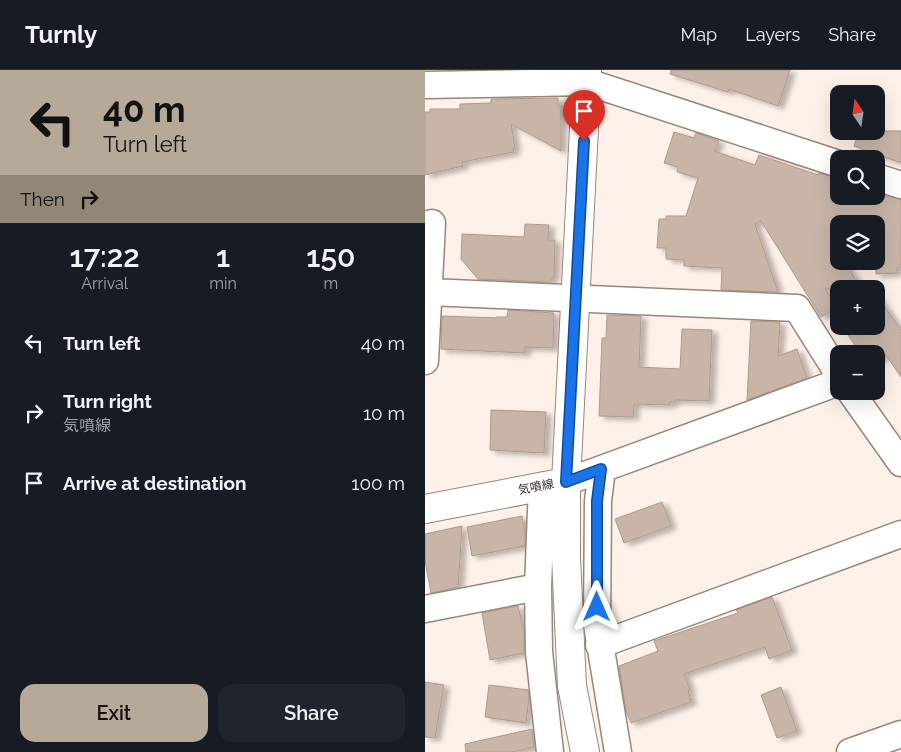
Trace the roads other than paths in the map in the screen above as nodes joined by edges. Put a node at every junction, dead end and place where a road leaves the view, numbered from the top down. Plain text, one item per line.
1 (587, 76) edge
2 (425, 85) edge
3 (830, 161) edge
4 (885, 180) edge
5 (901, 185) edge
6 (425, 225) edge
7 (429, 292) junction
8 (576, 297) junction
9 (425, 361) edge
10 (830, 361) edge
11 (830, 385) edge
12 (857, 400) edge
13 (899, 455) edge
14 (601, 469) junction
15 (554, 484) junction
16 (425, 509) edge
17 (901, 534) edge
18 (538, 587) junction
19 (425, 609) edge
20 (599, 645) junction
21 (901, 734) edge
22 (551, 752) edge
23 (585, 752) edge
24 (618, 752) edge
25 (850, 752) edge

1 - 2 street
1 - 3 street
1 - 8 street, 気噴線
4 - 5 street
6 - 7 street
7 - 8 street
7 - 9 street
8 - 10 street
8 - 15 street, 気噴線
11 - 14 street
12 - 13 street
14 - 15 street
14 - 20 street
15 - 16 street, 気噴線
15 - 18 street
15 - 23 street
17 - 20 street
18 - 19 street
18 - 22 street
20 - 24 street
21 - 25 street

